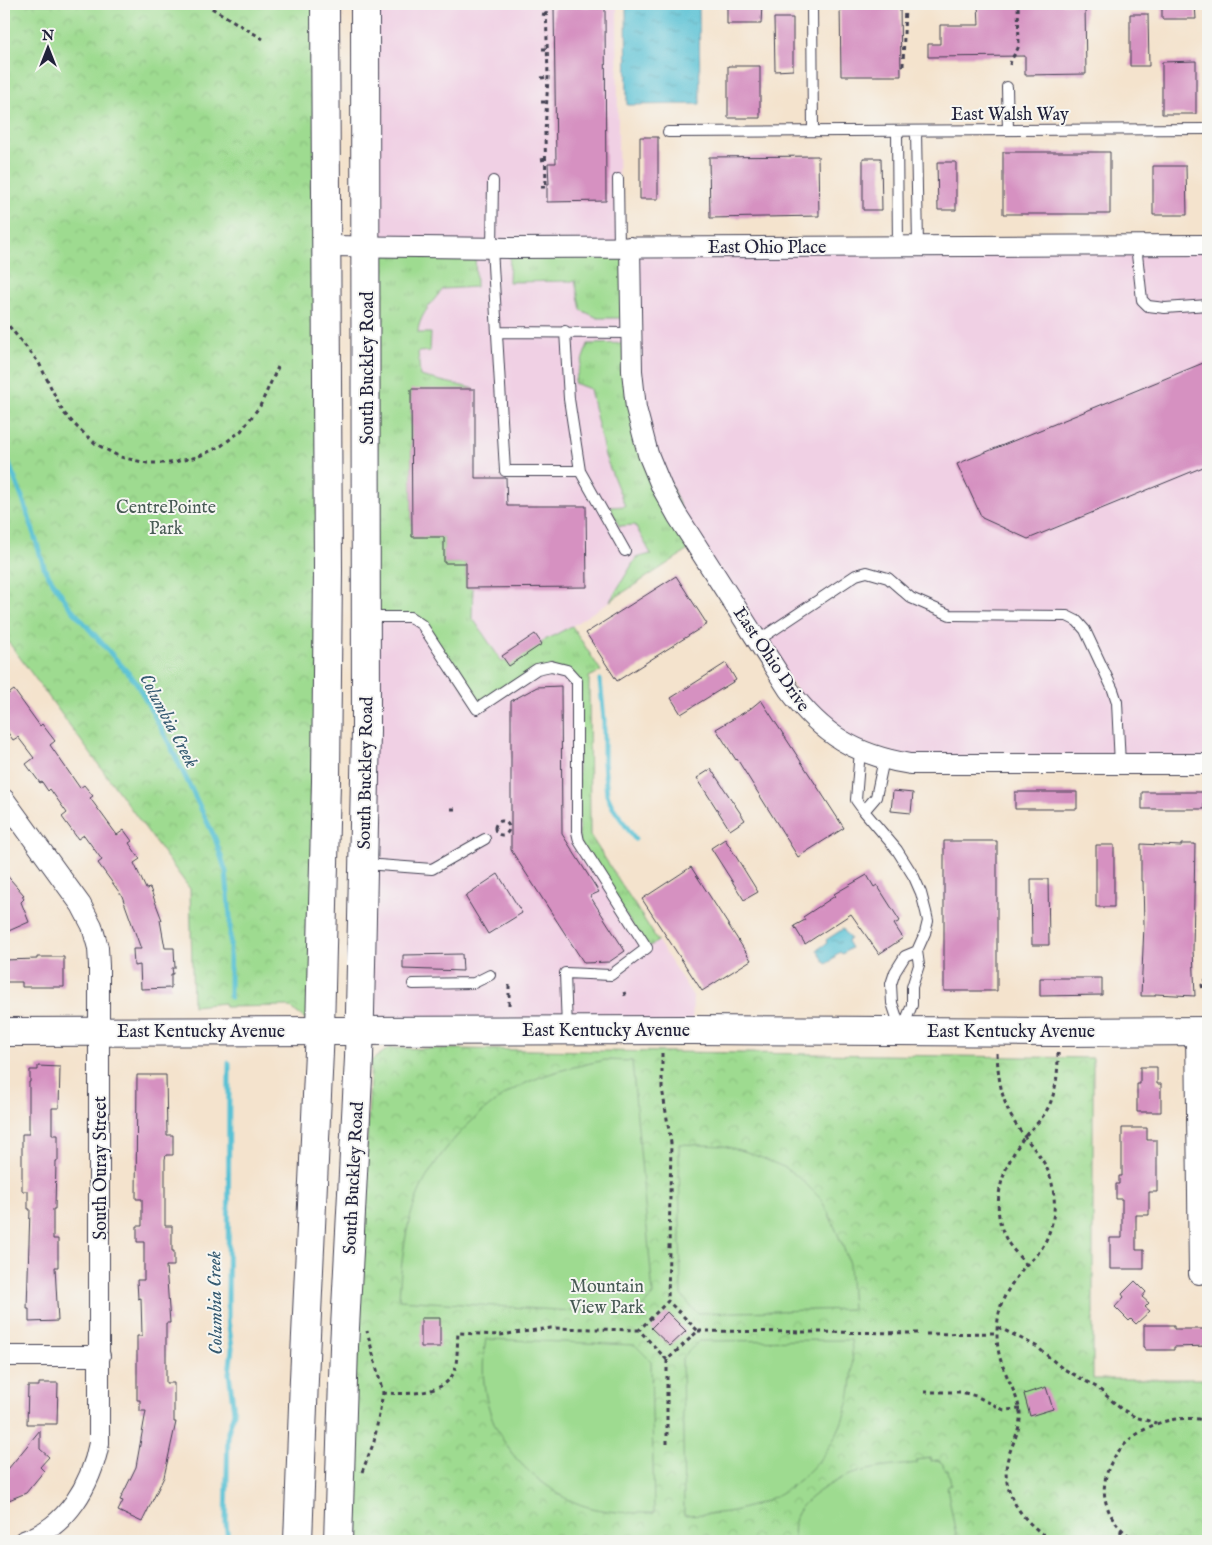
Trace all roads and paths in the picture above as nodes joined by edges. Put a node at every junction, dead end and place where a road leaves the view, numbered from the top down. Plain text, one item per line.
1 (205, 4) edge
2 (325, 4) edge
3 (365, 4) edge
4 (812, 4) edge
5 (905, 4) edge
6 (1018, 4) edge
7 (546, 5) edge
8 (542, 14) dead end
9 (547, 15) junction
10 (263, 39) dead end
11 (542, 49) dead end
12 (547, 49) junction
13 (1010, 65) dead end
14 (903, 66) dead end
15 (548, 77) junction
16 (541, 78) dead end
17 (1007, 87) dead end
18 (541, 102) dead end
19 (546, 102) junction
20 (1208, 129) edge
21 (1008, 130) junction
22 (813, 131) junction
23 (897, 131) junction
24 (916, 131) junction
25 (668, 132) dead end
26 (540, 133) dead end
27 (545, 133) junction
28 (546, 159) junction
29 (541, 160) dead end
30 (618, 179) dead end
31 (493, 181) dead end
32 (898, 186) junction
33 (917, 186) junction
34 (541, 187) dead end
35 (1136, 245) junction
36 (1208, 245) edge
37 (326, 246) junction
38 (366, 247) junction
39 (624, 247) junction
40 (908, 247) junction
41 (492, 248) junction
42 (1208, 305) edge
43 (4, 320) edge
44 (497, 332) junction
45 (565, 332) junction
46 (631, 332) junction
47 (278, 367) dead end
48 (580, 471) junction
49 (625, 551) dead end
50 (367, 617) junction
51 (758, 641) junction
52 (860, 750) junction
53 (884, 759) junction
54 (1208, 764) edge
55 (1120, 765) junction
56 (4, 799) edge
57 (450, 809) dead end
58 (459, 809) dead end
59 (864, 811) junction
60 (501, 835) joint
61 (485, 839) dead end
62 (364, 864) junction
63 (1208, 902) edge
64 (1208, 933) edge
65 (917, 951) junction
66 (490, 975) dead end
67 (1208, 979) edge
68 (413, 984) dead end
69 (509, 985) dead end
70 (624, 992) dead end
71 (1208, 993) edge
72 (626, 998) dead end
73 (509, 1008) dead end
74 (320, 1030) junction
75 (567, 1030) junction
76 (901, 1030) junction
77 (100, 1031) junction
78 (360, 1031) junction
79 (1202, 1031) edge
80 (4, 1032) edge
81 (996, 1032) junction
82 (1058, 1032) junction
83 (662, 1053) dead end
84 (1025, 1136) junction
85 (1026, 1265) junction
86 (1199, 1274) dead end
87 (668, 1301) junction
88 (998, 1327) junction
89 (639, 1330) junction
90 (698, 1332) junction
91 (919, 1333) dead end
92 (997, 1333) junction
93 (926, 1334) dead end
94 (4, 1356) edge
95 (100, 1356) junction
96 (667, 1360) junction
97 (924, 1392) dead end
98 (383, 1394) dead end
99 (1020, 1409) junction
100 (1208, 1421) edge
101 (1156, 1423) junction
102 (667, 1447) dead end
103 (1121, 1529) junction
104 (34, 1539) edge
105 (298, 1541) edge
106 (338, 1541) edge
107 (1054, 1541) edge
108 (1120, 1541) edge
109 (1136, 1541) edge

1 - 10 path
2 - 37 main road
3 - 38 main road, South Buckley Road
4 - 22 lane
5 - 14 path
6 - 13 path
7 - 9 path
8 - 9 path
9 - 12 path
11 - 12 path
12 - 15 path
15 - 16 path
15 - 19 path
17 - 21 lane
18 - 19 path
19 - 27 path
20 - 21 lane, East Walsh Way
21 - 24 lane, East Walsh Way
22 - 23 lane, East Walsh Way
22 - 25 lane, East Walsh Way
23 - 24 lane, East Walsh Way
23 - 32 lane
24 - 33 lane
26 - 27 path
27 - 28 path
28 - 29 path
28 - 34 path
30 - 39 lane
31 - 41 lane
32 - 33 lane
32 - 40 lane
33 - 40 lane
35 - 36 street, East Ohio Place
35 - 40 street, East Ohio Place
35 - 42 lane
37 - 38 street, East Ohio Place
37 - 74 main road
38 - 41 street, East Ohio Place
38 - 50 main road, South Buckley Road
39 - 40 street, East Ohio Place
39 - 41 street, East Ohio Place
39 - 46 street, East Ohio Drive
41 - 44 lane
43 - 47 path
44 - 45 lane
44 - 48 lane
45 - 46 lane
45 - 48 lane
46 - 51 street, East Ohio Drive
48 - 49 lane
50 - 62 main road, South Buckley Road
50 - 75 lane
51 - 52 street, East Ohio Drive
51 - 55 lane
52 - 53 street, East Ohio Drive
52 - 59 lane
53 - 55 street, East Ohio Drive
53 - 59 lane
54 - 55 street, East Ohio Drive
56 - 77 street, South Ouray Street
57 - 58 path
59 - 65 lane
60 - 60 path
61 - 62 lane
62 - 78 main road, South Buckley Road
63 - 64 path
65 - 76 lane
65 - 76 lane
66 - 68 lane
67 - 71 path
69 - 73 path
70 - 72 path
74 - 77 main road, East Kentucky Avenue
74 - 78 main road, East Kentucky Avenue
74 - 105 main road
75 - 76 main road, East Kentucky Avenue
75 - 78 main road, East Kentucky Avenue
76 - 81 main road, East Kentucky Avenue
77 - 80 main road, East Kentucky Avenue
77 - 95 street, South Ouray Street
78 - 106 main road, South Buckley Road
79 - 82 main road, East Kentucky Avenue
79 - 86 street
81 - 82 main road, East Kentucky Avenue
81 - 84 path
82 - 84 path
83 - 87 path
84 - 85 path
84 - 85 path
85 - 88 path
87 - 89 path
87 - 90 path
88 - 92 path
88 - 101 path
89 - 96 path
89 - 98 path
90 - 91 path
90 - 96 path
92 - 93 path
92 - 99 path
94 - 95 street
95 - 104 street, South Ouray Street
96 - 102 path
97 - 99 path
99 - 107 path
100 - 101 path
101 - 103 path
103 - 108 path
103 - 109 path

